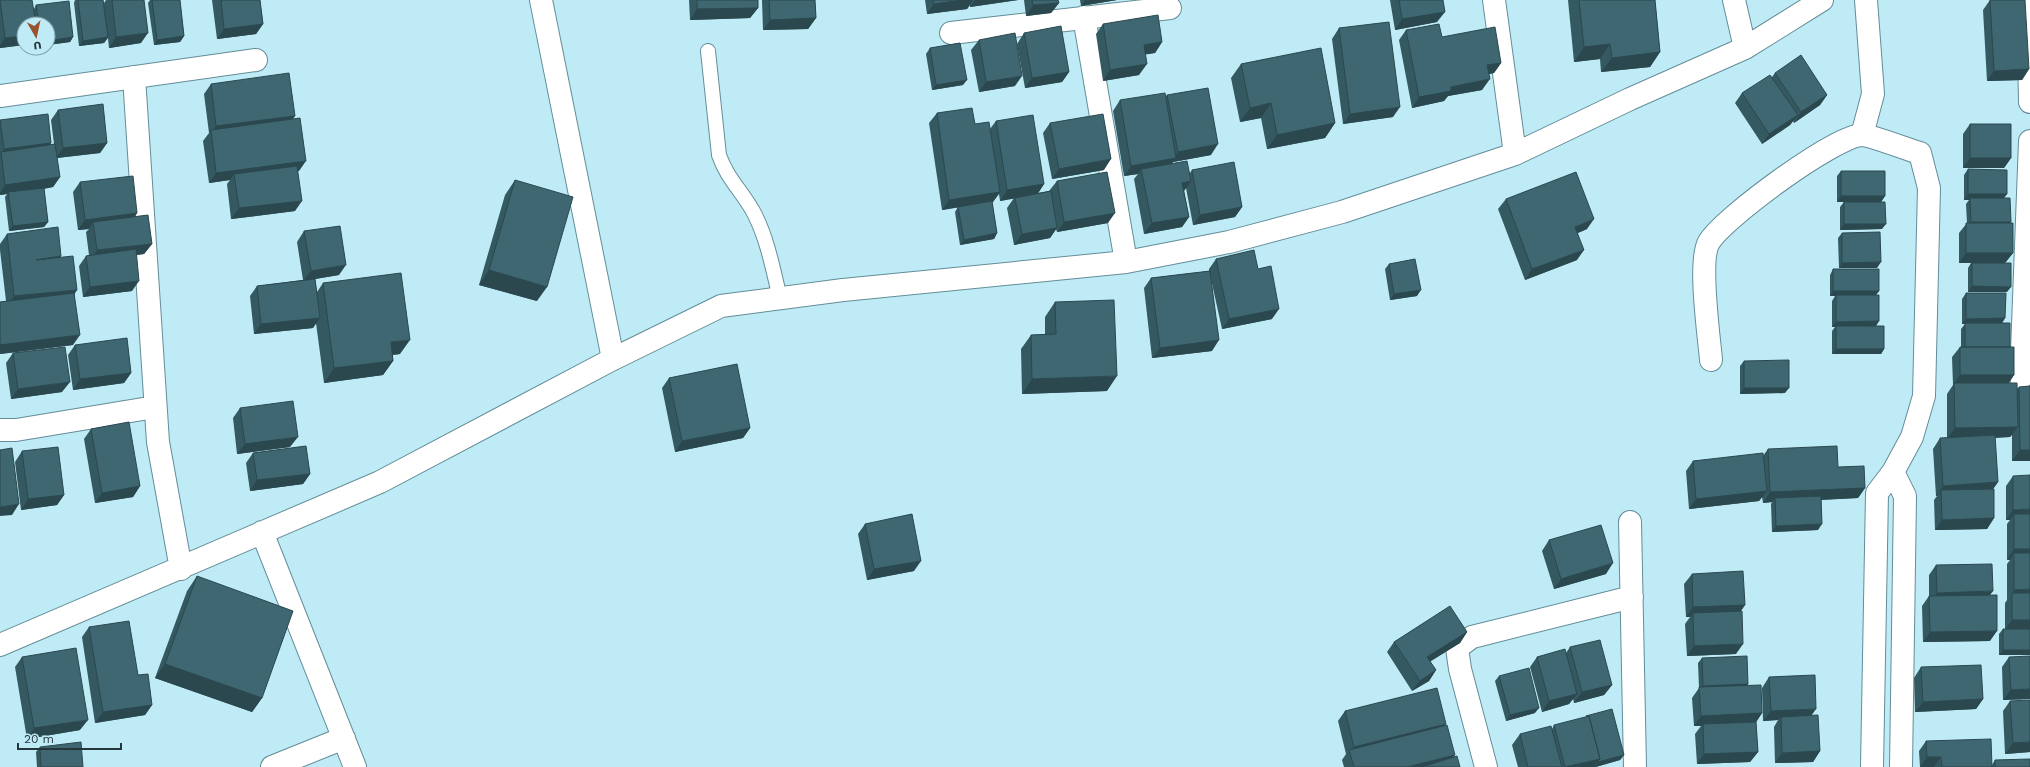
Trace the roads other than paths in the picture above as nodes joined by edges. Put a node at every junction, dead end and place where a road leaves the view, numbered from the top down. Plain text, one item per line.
1 (541, 0) edge
2 (1494, 0) edge
3 (1734, 0) edge
4 (1822, 0) edge
5 (1866, 0) edge
6 (2028, 0) edge
7 (1170, 8) dead end
8 (1084, 17) junction
9 (951, 33) dead end
10 (1744, 48) junction
11 (708, 51) dead end
12 (256, 60) dead end
13 (134, 77) junction
14 (0, 96) edge
15 (2030, 102) edge
16 (1862, 135) junction
17 (2030, 141) edge
18 (1515, 154) junction
19 (1126, 262) junction
20 (780, 298) junction
21 (613, 359) junction
22 (1711, 360) dead end
23 (2021, 378) dead end
24 (155, 407) junction
25 (0, 430) edge
26 (1894, 472) junction
27 (1630, 522) dead end
28 (262, 532) junction
29 (181, 569) junction
30 (1632, 596) junction
31 (0, 646) edge
32 (344, 738) junction
33 (272, 767) edge
34 (355, 767) edge
35 (1486, 767) edge
36 (1635, 767) edge
37 (1872, 767) edge
38 (1902, 767) edge

1 - 21 street
2 - 18 street
3 - 10 street
4 - 10 street
5 - 16 street
6 - 15 street
7 - 8 street
8 - 9 street
8 - 19 street
10 - 18 street
11 - 20 lane
12 - 13 street
13 - 14 street
13 - 24 street
16 - 22 street
16 - 26 street
17 - 23 street
18 - 19 street
19 - 20 street
20 - 21 street
21 - 28 street
24 - 25 street
24 - 29 street
26 - 37 street
26 - 38 street
27 - 30 street
28 - 29 street
28 - 32 street
29 - 31 street
30 - 35 street
30 - 36 street
32 - 33 street
32 - 34 street

